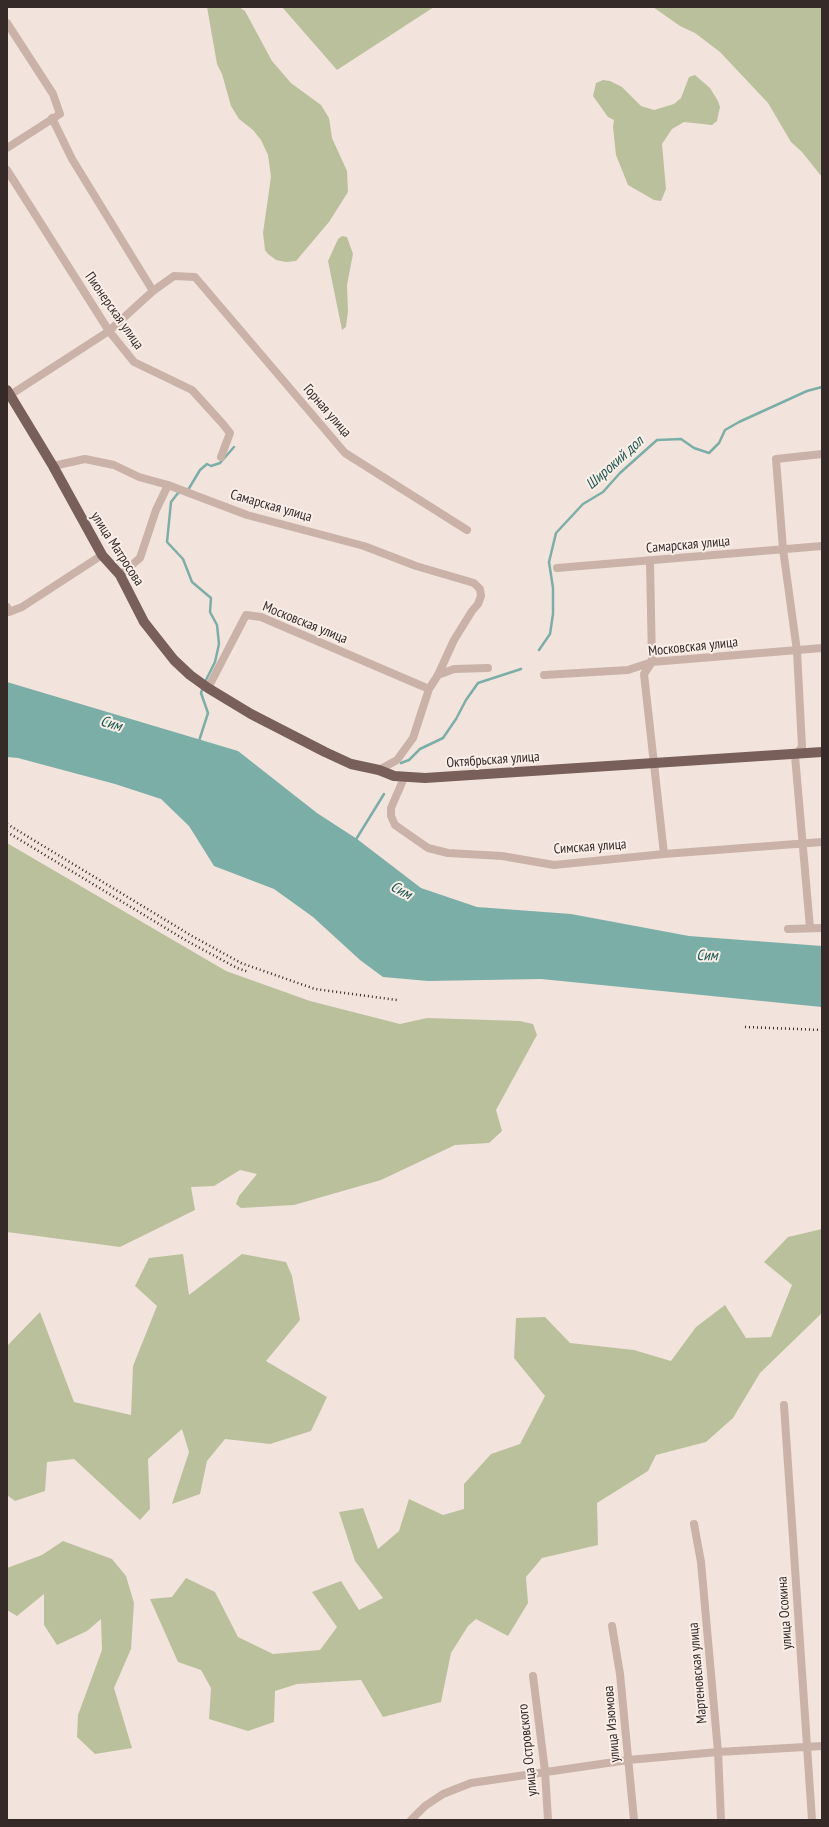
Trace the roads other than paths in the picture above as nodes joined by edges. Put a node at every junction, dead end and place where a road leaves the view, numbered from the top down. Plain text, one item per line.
1 (7, 22) edge
2 (52, 118) junction
3 (7, 148) edge
4 (7, 170) edge
5 (153, 292) junction
6 (109, 331) junction
7 (8, 394) edge
8 (822, 454) edge
9 (221, 457) dead end
10 (52, 466) junction
11 (168, 485) junction
12 (467, 530) dead end
13 (822, 546) edge
14 (783, 549) junction
15 (102, 555) junction
16 (650, 562) junction
17 (557, 568) dead end
18 (120, 575) junction
19 (7, 608) edge
20 (822, 648) edge
21 (797, 651) junction
22 (652, 662) junction
23 (488, 668) dead end
24 (544, 674) dead end
25 (190, 675) joint
26 (438, 675) junction
27 (208, 688) junction
28 (429, 689) junction
29 (822, 752) edge
30 (798, 753) junction
31 (655, 764) junction
32 (379, 770) junction
33 (404, 778) junction
34 (822, 842) edge
35 (803, 844) junction
36 (664, 854) junction
37 (810, 928) junction
38 (822, 928) edge
39 (788, 929) dead end
40 (784, 1405) dead end
41 (694, 1524) dead end
42 (612, 1626) dead end
43 (533, 1676) dead end
44 (822, 1746) edge
45 (808, 1747) junction
46 (718, 1752) junction
47 (628, 1760) junction
48 (545, 1771) junction
49 (414, 1819) edge
50 (548, 1820) edge
51 (634, 1820) edge
52 (722, 1820) edge
53 (812, 1820) edge

1 - 2 street
2 - 3 street
2 - 5 street
4 - 6 street, Пионерская улица
5 - 6 street
5 - 12 street, Горная улица
6 - 7 street
6 - 9 street, Пионерская улица
7 - 10 main road, улица Матросова
8 - 14 street
10 - 11 street, Самарская улица
10 - 15 main road, улица Матросова
11 - 18 street
11 - 26 street, Самарская улица
13 - 14 street, Самарская улица
14 - 16 street, Самарская улица
14 - 21 street
15 - 18 main road, улица Матросова
15 - 19 street
16 - 17 street, Самарская улица
16 - 22 street
18 - 25 main road, улица Матросова
20 - 21 street, Московская улица
21 - 22 street, Московская улица
21 - 30 street
22 - 24 street, Московская улица
22 - 31 street
23 - 26 street
25 - 27 main road, Октябрьская улица
26 - 28 street
27 - 28 street, Московская улица
27 - 32 main road, Октябрьская улица
28 - 32 street
29 - 30 main road, Октябрьская улица
30 - 31 main road, Октябрьская улица
30 - 35 street
31 - 33 main road, Октябрьская улица
31 - 36 street
32 - 33 main road, Октябрьская улица
33 - 36 street, Симская улица
34 - 35 street, Симская улица
35 - 36 street, Симская улица
35 - 37 street
37 - 38 street
37 - 39 street
40 - 45 street, улица Осокина
41 - 46 street, Мартеновская улица
42 - 47 street, улица Изюмова
43 - 48 street, улица Островского
44 - 45 street
45 - 46 street
45 - 53 street, улица Осокина
46 - 47 street
46 - 52 street, Мартеновская улица
47 - 48 street
47 - 51 street, улица Изюмова
48 - 49 street
48 - 50 street, улица Островского

